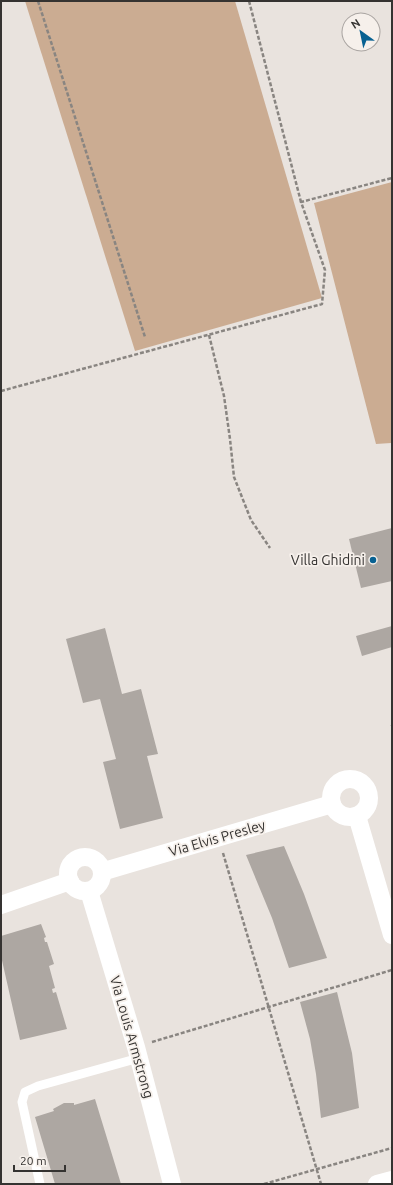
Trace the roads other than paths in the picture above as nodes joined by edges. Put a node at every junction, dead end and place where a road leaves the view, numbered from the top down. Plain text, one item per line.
1 (332, 804) junction
2 (356, 816) junction
3 (102, 870) junction
4 (70, 881) junction
5 (89, 891) junction
6 (1, 905) edge
7 (392, 935) edge
8 (137, 1052) junction
9 (392, 1180) edge
10 (40, 1184) edge
11 (172, 1184) edge
12 (377, 1184) edge

1 - 2 street
1 - 2 street
1 - 3 street, Via Elvis Presley
2 - 7 street
3 - 4 street
3 - 5 street
4 - 5 street
4 - 6 street
5 - 8 street, Via Louis Armstrong
8 - 10 lane
8 - 11 street, Via Louis Armstrong
9 - 12 street

